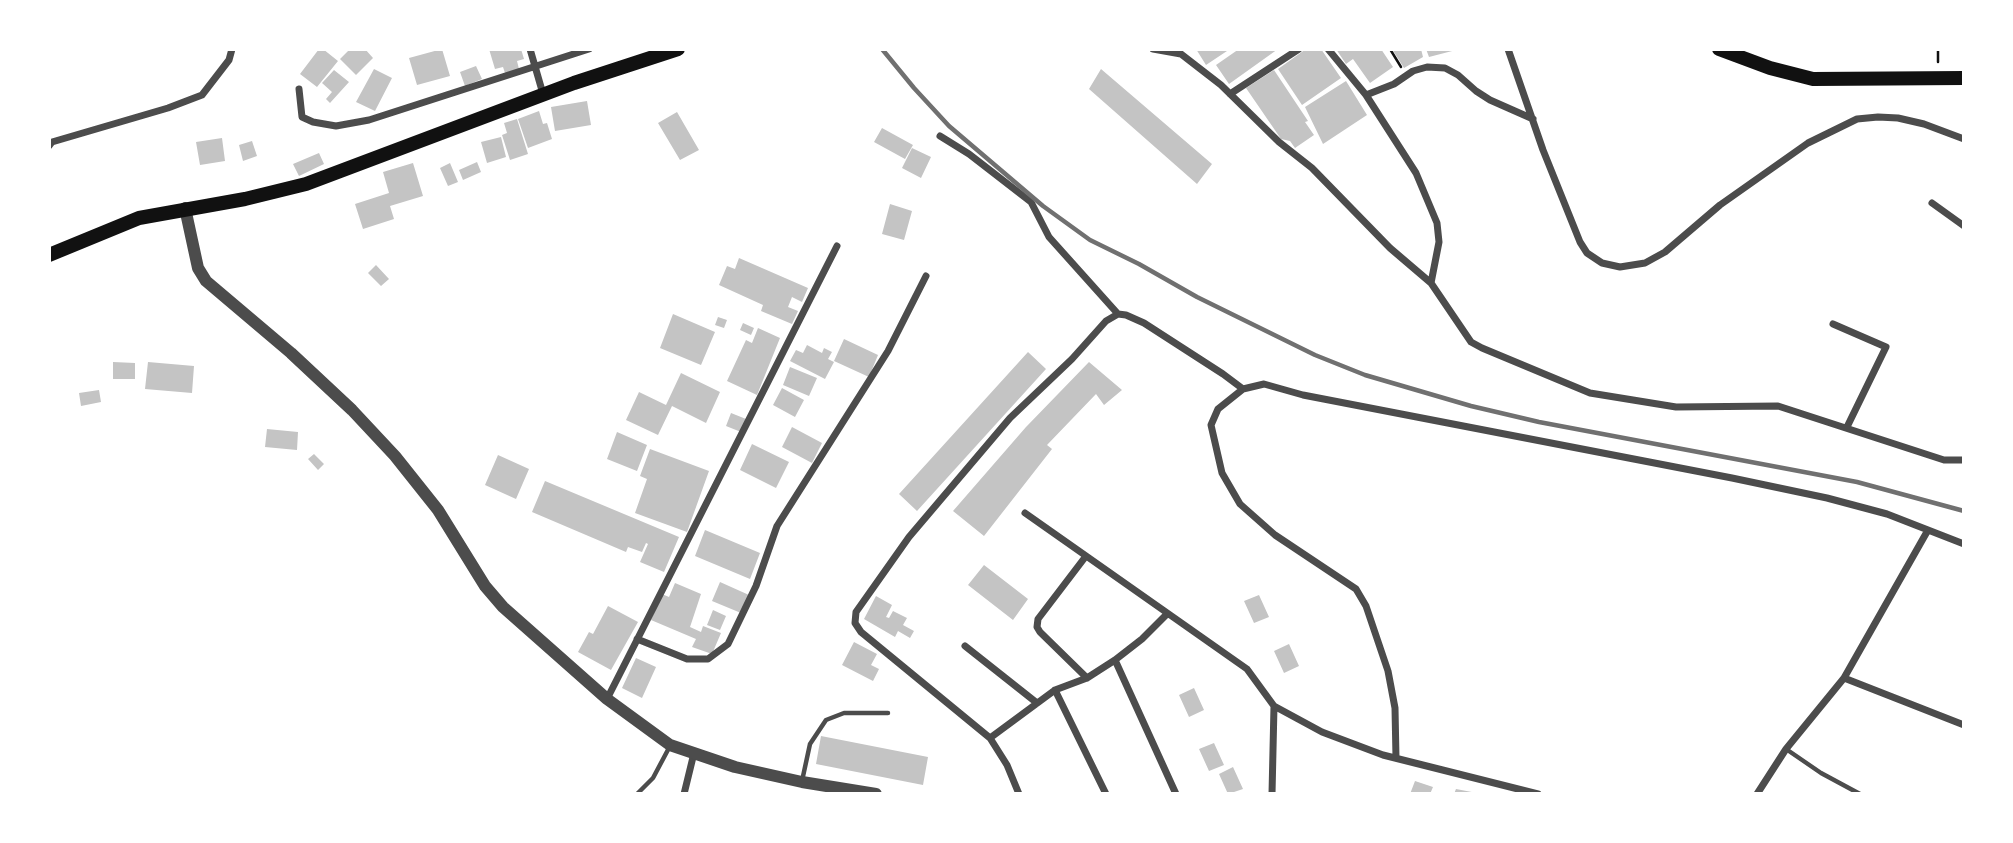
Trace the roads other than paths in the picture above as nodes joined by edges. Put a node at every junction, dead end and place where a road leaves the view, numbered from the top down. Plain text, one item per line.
1 (232, 49) edge
2 (530, 49) edge
3 (589, 49) edge
4 (678, 49) edge
5 (1153, 49) edge
6 (1299, 49) edge
7 (1328, 49) edge
8 (1508, 49) edge
9 (1719, 49) edge
10 (536, 67) junction
11 (1964, 78) edge
12 (299, 89) dead end
13 (543, 94) junction
14 (1230, 94) junction
15 (1366, 95) junction
16 (1533, 119) junction
17 (940, 136) dead end
18 (1964, 139) edge
19 (49, 146) edge
20 (1931, 203) dead end
21 (185, 208) junction
22 (1964, 226) edge
23 (837, 246) dead end
24 (49, 255) edge
25 (926, 276) dead end
26 (1431, 283) junction
27 (1118, 314) junction
28 (1833, 324) dead end
29 (1243, 389) junction
30 (1847, 427) junction
31 (1964, 460) edge
32 (1025, 513) dead end
33 (1928, 530) junction
34 (1964, 544) edge
35 (1086, 556) junction
36 (1167, 614) junction
37 (638, 639) junction
38 (965, 646) dead end
39 (1115, 660) junction
40 (1087, 678) junction
41 (1844, 678) junction
42 (1055, 690) junction
43 (607, 699) junction
44 (1037, 703) junction
45 (1274, 706) junction
46 (888, 713) dead end
47 (1964, 725) edge
48 (990, 738) junction
49 (670, 745) junction
50 (1786, 749) junction
51 (694, 753) junction
52 (1396, 758) junction
53 (802, 782) junction
54 (637, 794) edge
55 (684, 794) edge
56 (877, 794) edge
57 (1019, 794) edge
58 (1106, 794) edge
59 (1176, 794) edge
60 (1272, 794) edge
61 (1538, 794) edge
62 (1757, 794) edge
63 (1860, 794) edge

1 - 19 street
2 - 10 street
3 - 10 street
4 - 13 main road
5 - 14 street
6 - 14 street
7 - 15 street
8 - 16 street
9 - 11 main road
10 - 12 street
10 - 13 street
13 - 21 main road
14 - 26 street
15 - 16 street
15 - 26 street
16 - 18 street
17 - 27 street
20 - 22 street
21 - 24 main road
21 - 43 street
23 - 37 street
25 - 37 street
26 - 30 street
27 - 29 street
27 - 48 street
28 - 30 street
29 - 33 street
29 - 52 street
30 - 31 street
32 - 35 street
33 - 34 street
33 - 41 street
35 - 36 street
35 - 40 street
36 - 39 street
36 - 45 street
37 - 43 street
38 - 44 street
39 - 40 street
39 - 59 street
40 - 42 street
41 - 47 street
41 - 50 street
42 - 44 street
42 - 58 street
43 - 49 street
44 - 48 street
45 - 52 street
45 - 60 street
46 - 53 lane
48 - 57 street
49 - 51 street
49 - 54 lane
50 - 62 street
50 - 63 lane
51 - 53 street
51 - 55 street
52 - 61 street
53 - 56 street

